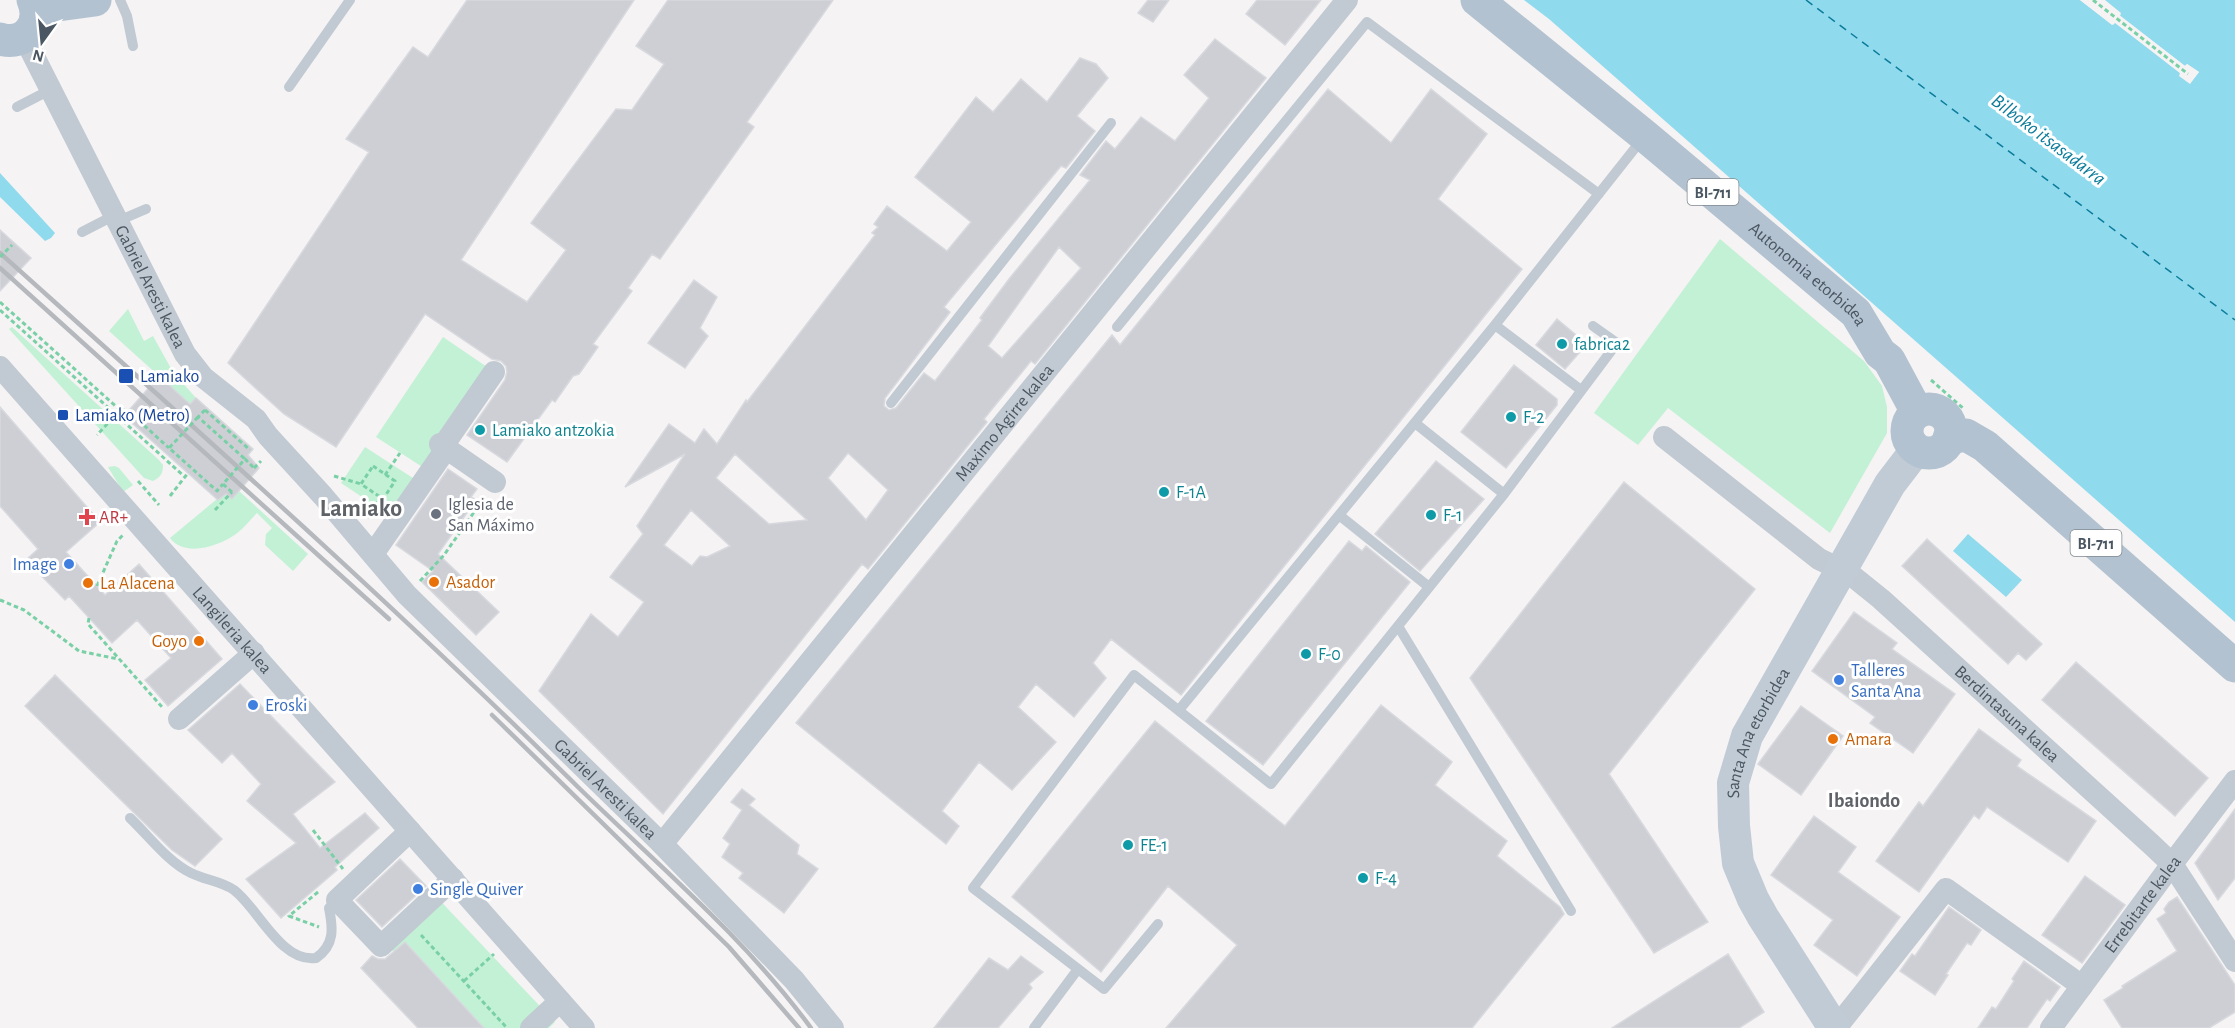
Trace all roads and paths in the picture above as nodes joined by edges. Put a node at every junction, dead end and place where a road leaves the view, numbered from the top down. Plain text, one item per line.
1 (95, 0) edge
2 (120, 0) edge
3 (350, 0) edge
4 (1347, 0) edge
5 (1477, 0) edge
6 (2093, 0) edge
7 (23, 21) edge
8 (133, 46) dead end
9 (2188, 74) dead end
10 (289, 87) dead end
11 (50, 90) junction
12 (17, 107) dead end
13 (1111, 123) dead end
14 (1645, 136) junction
15 (1599, 194) junction
16 (146, 209) dead end
17 (116, 218) junction
18 (82, 232) dead end
19 (12, 244) dead end
20 (0, 257) edge
21 (0, 302) edge
22 (0, 310) edge
23 (1495, 325) junction
24 (1593, 326) dead end
25 (1117, 327) dead end
26 (0, 367) edge
27 (494, 372) dead end
28 (1581, 390) junction
29 (891, 403) dead end
30 (118, 412) junction
31 (1917, 412) junction
32 (198, 417) junction
33 (1415, 423) junction
34 (97, 435) dead end
35 (1664, 437) dead end
36 (1949, 438) junction
37 (443, 446) junction
38 (170, 448) junction
39 (250, 450) dead end
40 (1916, 450) junction
41 (400, 453) dead end
42 (245, 459) junction
43 (261, 461) dead end
44 (385, 475) junction
45 (138, 481) dead end
46 (495, 482) joint
47 (223, 484) junction
48 (1504, 494) junction
49 (170, 496) dead end
50 (159, 505) dead end
51 (215, 510) dead end
52 (1339, 515) junction
53 (127, 532) dead end
54 (373, 554) junction
55 (1841, 570) junction
56 (97, 586) dead end
57 (1429, 587) junction
58 (406, 595) junction
59 (0, 600) edge
60 (90, 618) dead end
61 (1398, 626) junction
62 (254, 653) junction
63 (120, 659) junction
64 (2235, 666) edge
65 (1179, 710) junction
66 (179, 719) joint
67 (2235, 781) edge
68 (130, 818) dead end
69 (313, 830) dead end
70 (410, 831) junction
71 (662, 844) junction
72 (2172, 864) junction
73 (344, 870) dead end
74 (453, 879) junction
75 (337, 900) junction
76 (305, 903) dead end
77 (1571, 911) dead end
78 (408, 921) junction
79 (1158, 924) dead end
80 (332, 932) junction
81 (507, 941) junction
82 (2235, 961) edge
83 (1078, 969) junction
84 (464, 981) junction
85 (2082, 986) junction
86 (560, 1001) junction
87 (507, 1028) edge
88 (531, 1028) edge
89 (585, 1028) edge
90 (833, 1028) edge
91 (1034, 1028) edge
92 (1835, 1028) edge
93 (2051, 1028) edge

1 - 7 main road
2 - 8 lane
3 - 10 lane
4 - 71 street, Maximo Agirre kalea
5 - 14 main road, Autonomia etorbidea / BI-711
6 - 9 path
7 - 11 street, Gabriel Aresti kalea
11 - 12 lane
11 - 17 street, Gabriel Aresti kalea
13 - 29 lane
14 - 15 lane
14 - 31 main road, Autonomia etorbidea / BI-711
15 - 23 lane
15 - 25 lane
16 - 17 lane
17 - 18 lane
17 - 54 street, Gabriel Aresti kalea
19 - 20 path, bridge
21 - 30 path
22 - 30 path
23 - 28 lane
23 - 33 lane
24 - 28 lane
26 - 62 street, Langileria kalea
27 - 37 street
28 - 48 lane
30 - 34 path
30 - 38 path
30 - 49 path
31 - 36 main road
31 - 40 main road
32 - 38 path, bridge
32 - 39 path, bridge
32 - 42 path
33 - 48 lane
33 - 52 lane
35 - 55 street, Berdintasuna kalea
36 - 40 main road
36 - 64 main road, BI-711
37 - 46 street
37 - 54 street
38 - 47 path, bridge
40 - 55 street, Santa Ana etorbidea
41 - 44 path
42 - 43 path, bridge
42 - 47 path, bridge
44 - 44 path
45 - 50 path
46 - 58 path
47 - 51 path, bridge
48 - 57 lane
52 - 57 lane
52 - 65 lane
53 - 56 path
54 - 58 street, Gabriel Aresti kalea
55 - 72 street, Berdintasuna kalea
55 - 92 street, Santa Ana etorbidea
57 - 61 lane
58 - 71 street, Gabriel Aresti kalea
59 - 63 path
60 - 63 path
61 - 65 lane
61 - 77 lane
62 - 66 street
62 - 70 street, Langileria kalea
63 - 66 path
65 - 83 lane
67 - 72 street, Errebitarte kalea
68 - 80 lane
69 - 73 path
70 - 74 street, Langileria kalea
70 - 75 street
71 - 90 street, Gabriel Aresti kalea
72 - 82 street, Berdintasuna kalea
72 - 85 street, Errebitarte kalea
74 - 78 street
74 - 81 street, Langileria kalea
75 - 78 street
75 - 80 lane
76 - 80 path
78 - 84 path
79 - 83 lane
81 - 84 path
81 - 86 street, Langileria kalea
83 - 91 lane
84 - 87 path
85 - 92 street, Santa Ana etorbidea
85 - 93 street, Errebitarte kalea
86 - 88 street
86 - 89 street, Langileria kalea

